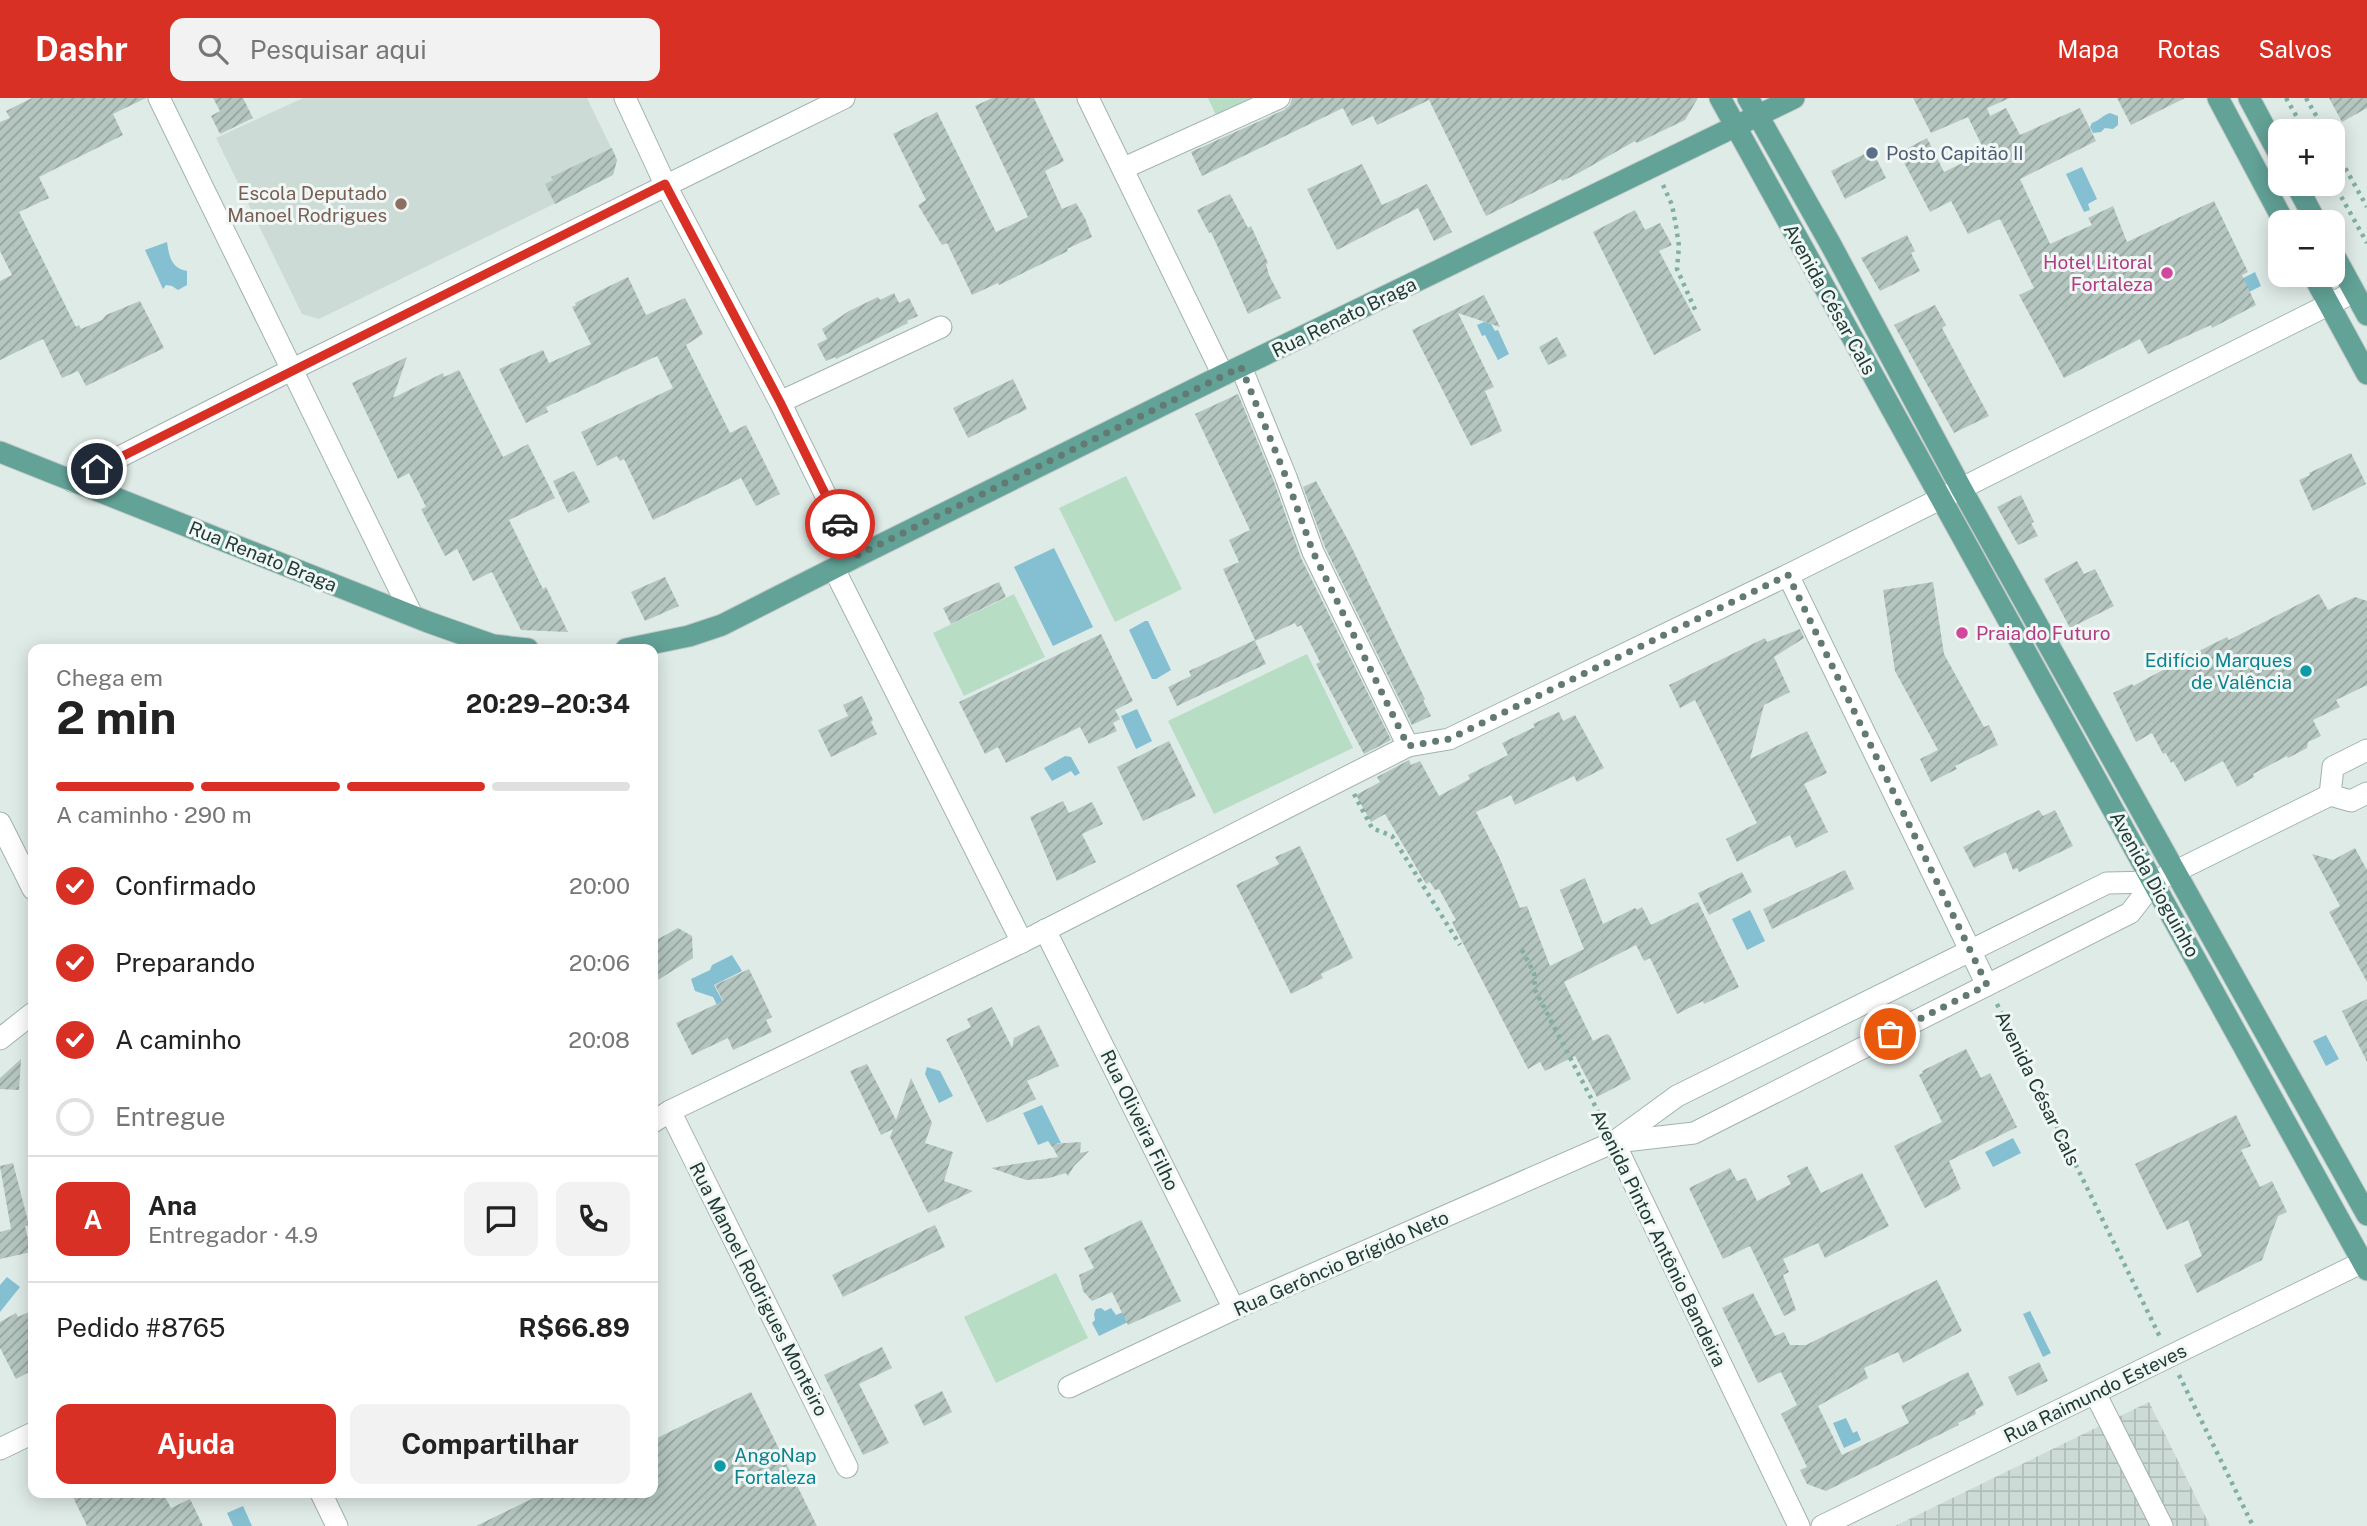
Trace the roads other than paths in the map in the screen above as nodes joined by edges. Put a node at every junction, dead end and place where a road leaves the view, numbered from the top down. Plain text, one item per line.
1 (159, 98) edge
2 (625, 98) edge
3 (844, 98) edge
4 (1088, 98) edge
5 (1279, 98) edge
6 (1720, 98) edge
7 (1794, 98) edge
8 (2218, 98) edge
9 (2249, 98) edge
10 (1752, 106) edge
11 (1735, 125) junction
12 (2268, 134) edge
13 (1124, 168) junction
14 (665, 184) junction
15 (2278, 210) edge
16 (2345, 275) edge
17 (2319, 287) edge
18 (2354, 292) junction
19 (2328, 304) junction
20 (2367, 315) edge
21 (941, 327) dead end
22 (293, 369) junction
23 (1232, 371) junction
24 (2367, 374) edge
25 (780, 402) junction
26 (0, 452) edge
27 (72, 481) junction
28 (1961, 488) junction
29 (1940, 499) junction
30 (856, 556) junction
31 (834, 569) junction
32 (1788, 575) junction
33 (412, 615) junction
34 (490, 644) edge
35 (650, 644) edge
36 (1408, 746) junction
37 (2367, 750) edge
38 (2367, 793) edge
39 (2330, 795) junction
40 (0, 823) edge
41 (2175, 872) junction
42 (28, 879) edge
43 (2154, 882) junction
44 (1045, 930) junction
45 (1022, 942) junction
46 (1971, 950) junction
47 (1987, 985) junction
48 (28, 1017) edge
49 (0, 1039) edge
50 (661, 1117) edge
51 (1614, 1142) junction
52 (2367, 1215) edge
53 (2366, 1264) edge
54 (1234, 1309) junction
55 (1069, 1387) dead end
56 (2095, 1393) junction
57 (28, 1435) edge
58 (0, 1449) edge
59 (847, 1467) dead end
60 (323, 1498) edge
61 (337, 1526) edge
62 (1800, 1526) edge
63 (1822, 1526) edge
64 (2162, 1526) edge

1 - 22 street
2 - 14 street
3 - 14 street
4 - 13 street
5 - 13 street
6 - 11 main road, Avenida César Cals
7 - 10 main road, Rua Renato Braga
8 - 15 main road
9 - 12 main road
10 - 11 main road, Rua Renato Braga
10 - 28 main road, Avenida César Cals
11 - 23 main road, Rua Renato Braga
11 - 29 main road, Avenida César Cals
13 - 23 street
14 - 22 street
14 - 25 street
16 - 18 main road
17 - 19 main road
18 - 19 street
18 - 20 main road
19 - 24 main road
19 - 28 street
21 - 25 street
22 - 27 street
22 - 33 street
23 - 30 main road, Rua Renato Braga
23 - 36 street
25 - 30 street
26 - 27 main road, Rua Renato Braga
27 - 33 main road, Rua Renato Braga
28 - 29 street
28 - 41 main road, Avenida Dioguinho
29 - 32 street
29 - 43 main road, Avenida Dioguinho
30 - 31 main road, Rua Renato Braga
31 - 35 main road, Rua Renato Braga
31 - 45 street
32 - 36 street
32 - 46 street
33 - 34 main road, Rua Renato Braga
36 - 44 street
37 - 39 street
38 - 39 street, Rua Gerôncio Brígido Neto
39 - 41 street, Rua Gerôncio Brígido Neto
40 - 42 street
41 - 43 street, Rua Gerôncio Brígido Neto
41 - 52 main road, Avenida Dioguinho
43 - 46 street, Rua Gerôncio Brígido Neto
43 - 47 street, Rua Gerôncio Brígido Neto
43 - 53 main road, Avenida Dioguinho
44 - 45 street
44 - 54 street, Rua Oliveira Filho
45 - 50 street
46 - 47 street
46 - 51 street, Rua Gerôncio Brígido Neto
47 - 51 street, Rua Gerôncio Brígido Neto
48 - 49 street
50 - 59 street, Rua Manoel Rodrigues Monteiro
51 - 54 street, Rua Gerôncio Brígido Neto
51 - 62 street, Avenida Pintor Antônio Bandeira
53 - 56 street, Rua Raimundo Esteves
54 - 55 street, Rua Gerôncio Brígido Neto
56 - 63 street, Rua Raimundo Esteves
56 - 64 street
57 - 58 street
60 - 61 street

